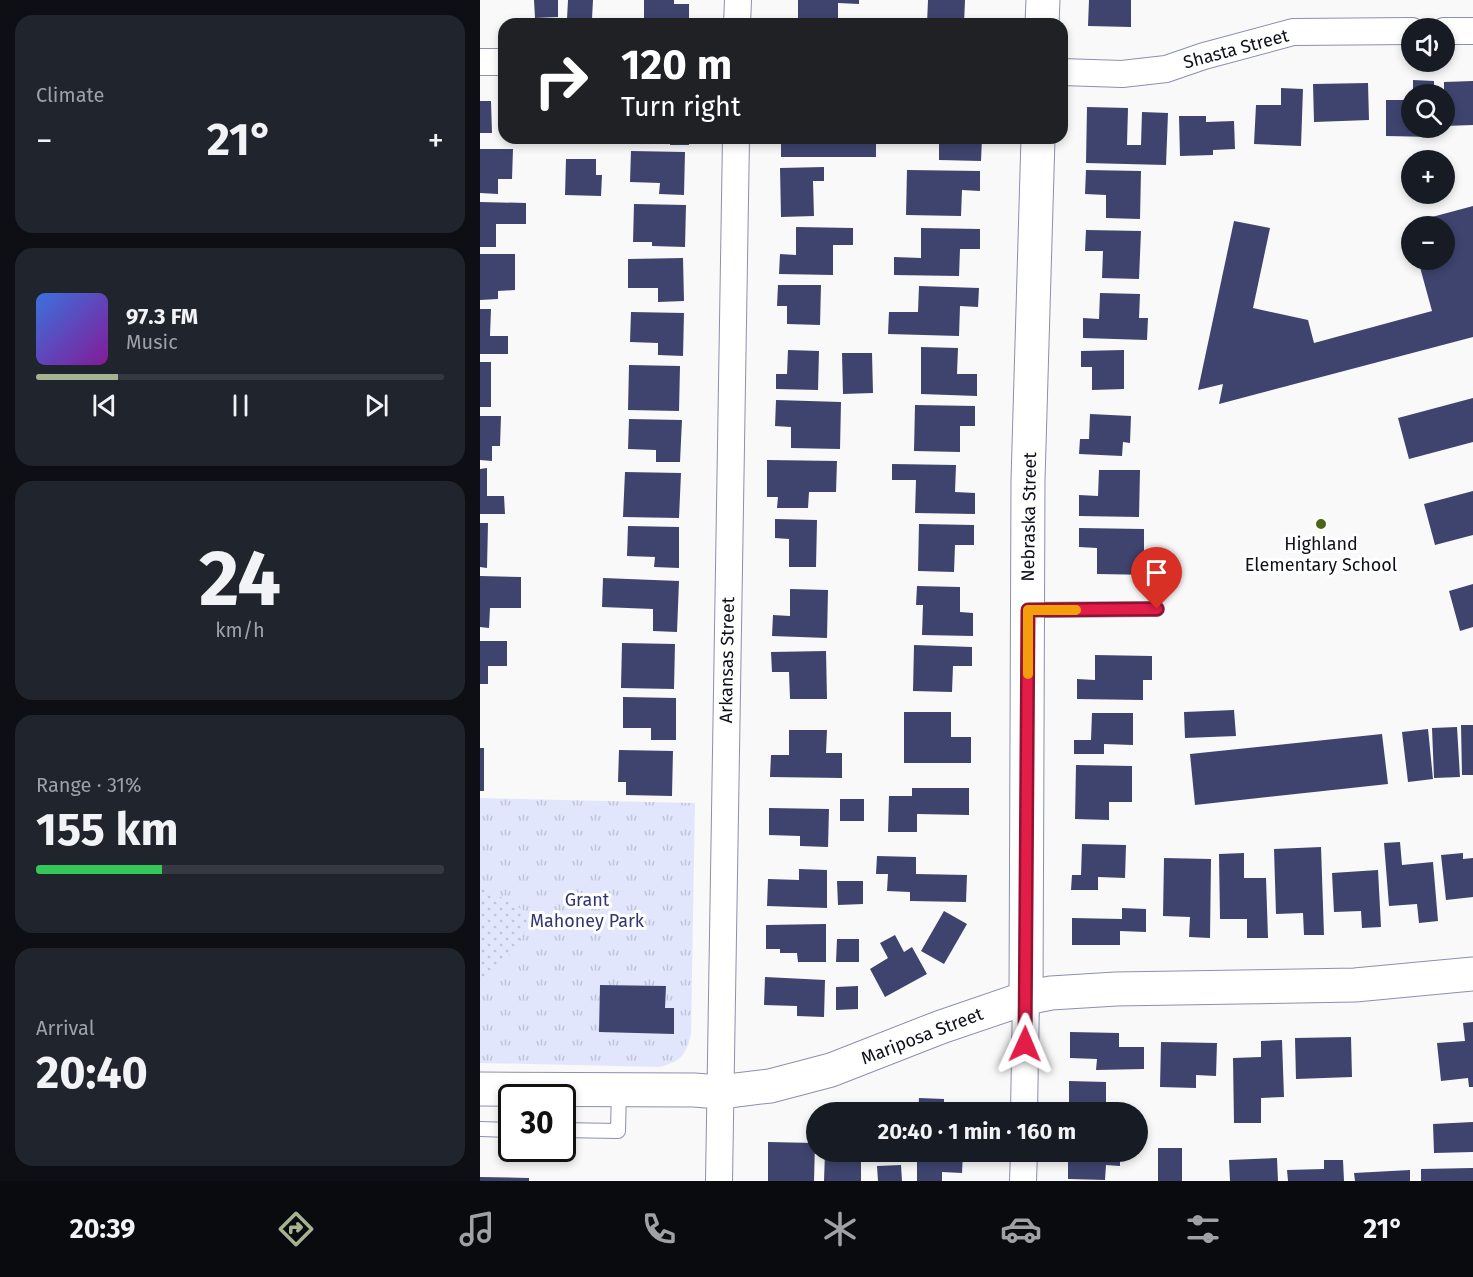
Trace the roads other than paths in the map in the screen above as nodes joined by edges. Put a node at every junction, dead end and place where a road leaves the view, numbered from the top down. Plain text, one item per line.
1 (738, 0) edge
2 (1043, 0) edge
3 (737, 18) edge
4 (1042, 18) edge
5 (1401, 31) edge
6 (1455, 31) edge
7 (1473, 31) edge
8 (480, 62) edge
9 (498, 62) edge
10 (1068, 72) edge
11 (736, 144) edge
12 (1038, 144) edge
13 (1157, 609) dead end
14 (1028, 610) junction
15 (1473, 974) edge
16 (1026, 998) junction
17 (480, 1089) edge
18 (620, 1090) junction
19 (720, 1092) junction
20 (1024, 1102) edge
21 (480, 1129) edge
22 (498, 1130) edge
23 (576, 1131) edge
24 (1024, 1162) edge
25 (719, 1181) edge
26 (1023, 1181) edge

1 - 3 street
2 - 4 street
5 - 10 street, Shasta Street
6 - 7 street
8 - 9 street
11 - 19 street, Arkansas Street
12 - 14 street, Nebraska Street
13 - 14 lane
14 - 16 street, Nebraska Street
15 - 16 street, Mariposa Street
16 - 19 street, Mariposa Street
16 - 20 street, Nebraska Street
17 - 18 street, Mariposa Street
18 - 19 street, Mariposa Street
18 - 23 lane
19 - 25 street, Arkansas Street
21 - 22 lane
24 - 26 street

